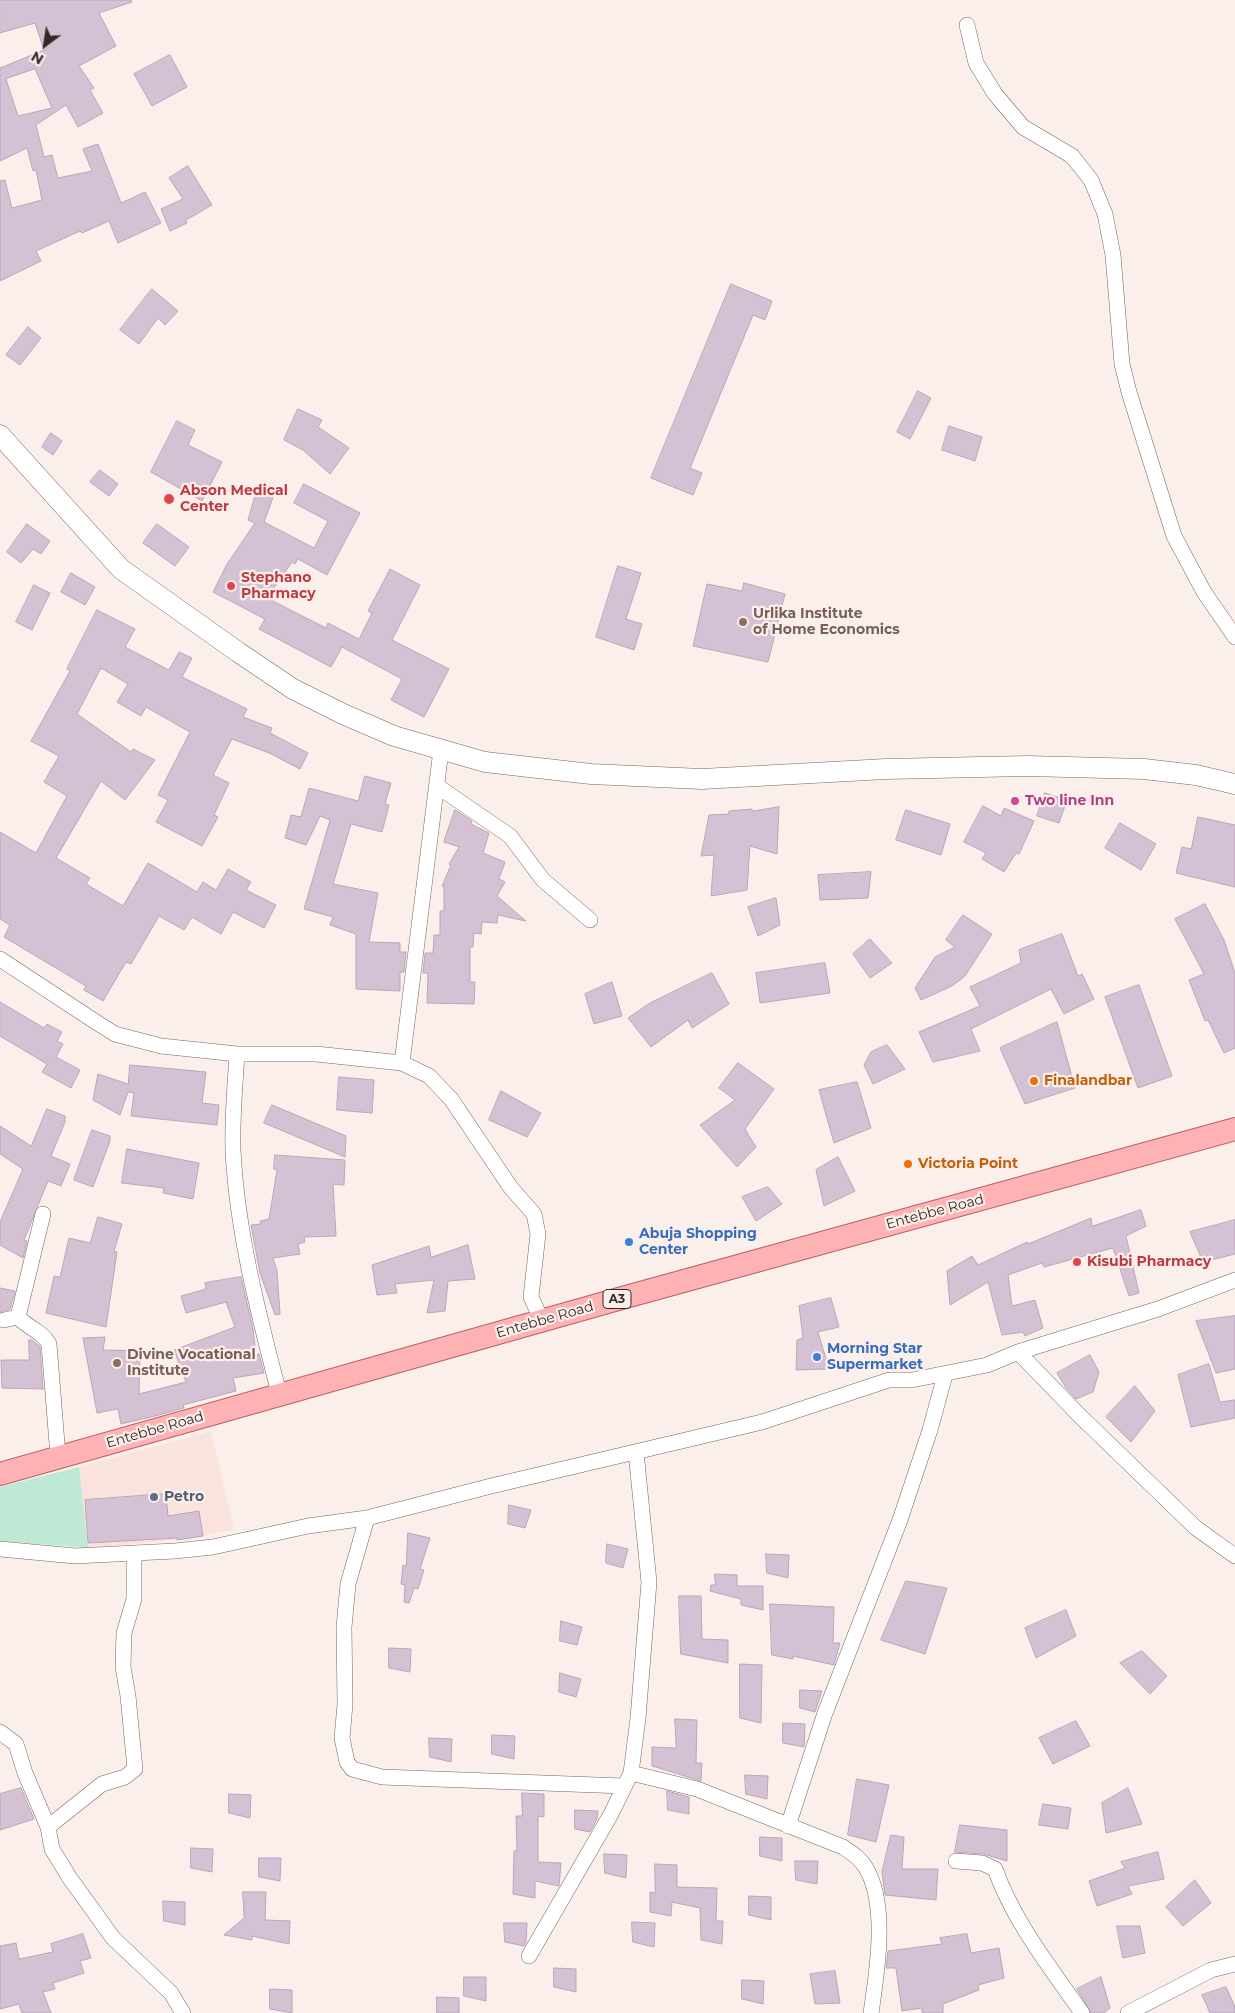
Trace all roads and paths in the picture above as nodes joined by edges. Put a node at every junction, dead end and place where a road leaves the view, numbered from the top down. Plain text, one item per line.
1 (967, 25) dead end
2 (0, 435) edge
3 (1235, 637) edge
4 (441, 750) junction
5 (1235, 784) edge
6 (437, 786) junction
7 (590, 920) dead end
8 (0, 959) edge
9 (236, 1054) junction
10 (402, 1064) junction
11 (1235, 1129) edge
12 (43, 1214) dead end
13 (1235, 1280) edge
14 (542, 1321) junction
15 (1018, 1352) junction
16 (945, 1375) junction
17 (280, 1396) junction
18 (636, 1452) junction
19 (58, 1456) junction
20 (0, 1474) edge
21 (367, 1518) junction
22 (0, 1549) edge
23 (134, 1554) junction
24 (1235, 1556) edge
25 (0, 1732) edge
26 (628, 1780) junction
27 (788, 1826) junction
28 (48, 1827) junction
29 (956, 1862) dead end
30 (529, 1956) dead end
31 (1235, 1964) edge
32 (183, 2013) edge
33 (871, 2013) edge
34 (1082, 2013) edge
35 (1128, 2013) edge

1 - 3 street
2 - 4 street
4 - 5 street
4 - 6 street
6 - 7 street
6 - 10 street
8 - 9 street
9 - 10 street
9 - 17 street
10 - 14 street
11 - 14 main road, Entebbe Road / A3
12 - 19 street
13 - 15 street
14 - 17 main road, Entebbe Road / A3
15 - 16 street
15 - 24 street
16 - 18 street
16 - 27 street
17 - 19 main road, Entebbe Road / A3
18 - 21 street
18 - 26 street
19 - 20 main road, Entebbe Road / A3
21 - 23 street
21 - 26 street
22 - 23 street
23 - 28 street
25 - 28 street
26 - 27 street
26 - 30 street
27 - 33 street
28 - 32 street
29 - 34 street
31 - 35 street

